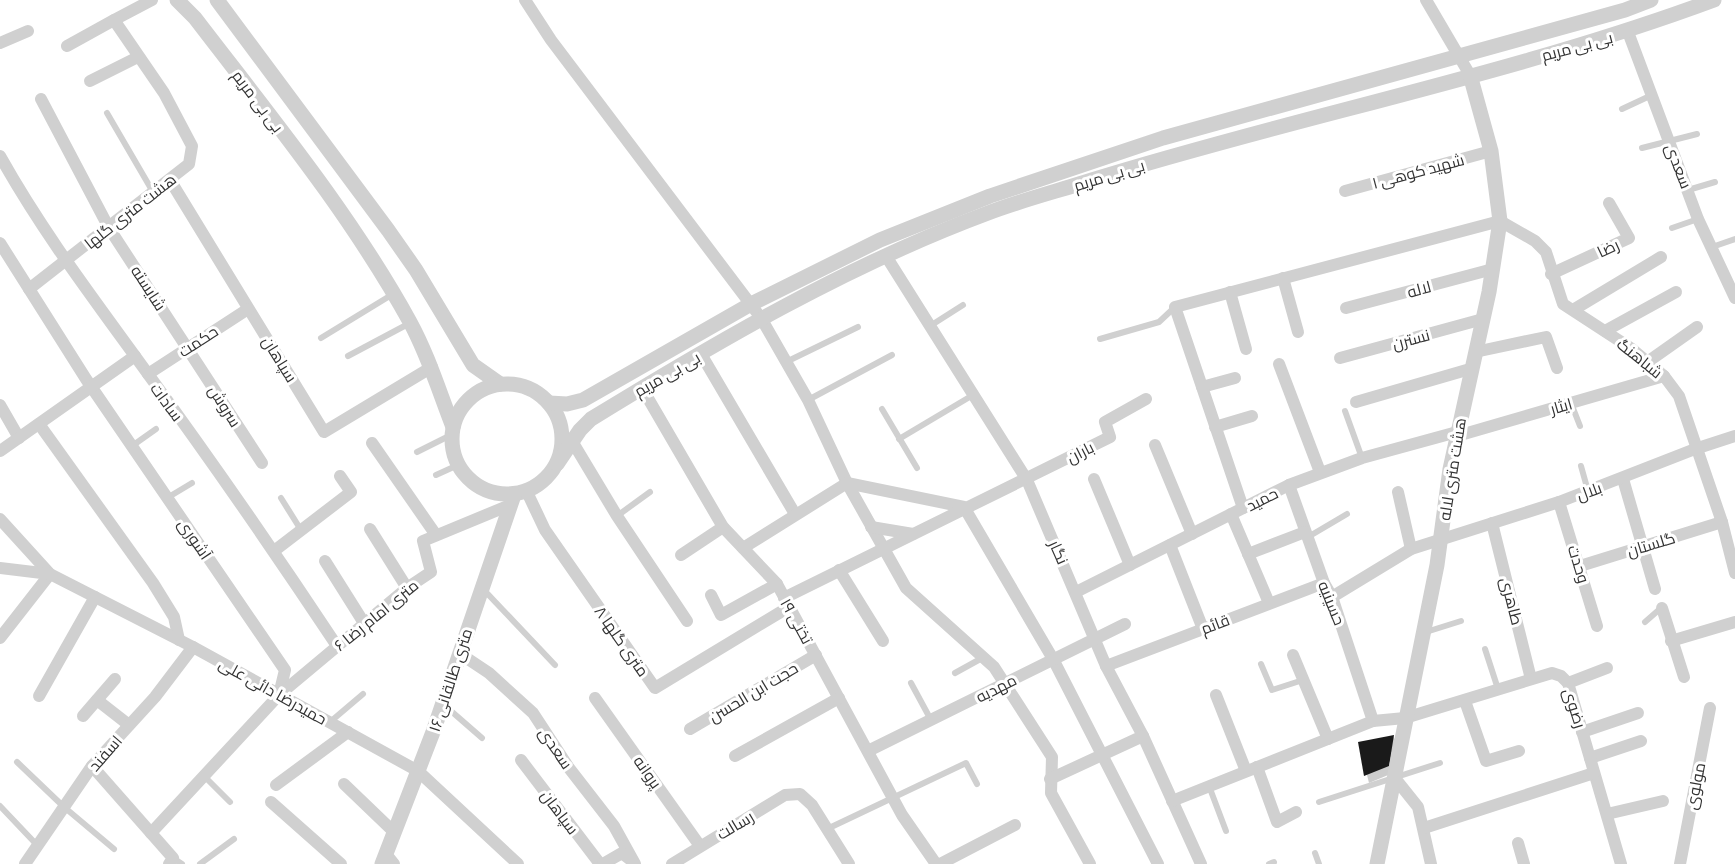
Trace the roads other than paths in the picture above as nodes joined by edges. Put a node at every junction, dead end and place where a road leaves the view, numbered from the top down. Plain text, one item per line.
1 (152, 0) edge
2 (177, 0) edge
3 (217, 0) edge
4 (525, 0) edge
5 (1426, 0) edge
6 (1651, 0) edge
7 (1714, 0) edge
8 (114, 20) junction
9 (28, 32) dead end
10 (1628, 32) junction
11 (0, 43) edge
12 (67, 46) dead end
13 (1459, 56) junction
14 (138, 57) junction
15 (1470, 75) junction
16 (90, 81) dead end
17 (1653, 94) junction
18 (41, 99) dead end
19 (1622, 109) dead end
20 (107, 113) dead end
21 (1697, 134) dead end
22 (1669, 140) junction
23 (1642, 148) dead end
24 (1491, 151) junction
25 (0, 156) edge
26 (170, 180) junction
27 (1716, 182) dead end
28 (1688, 190) junction
29 (1345, 191) dead end
30 (154, 192) junction
31 (1609, 203) dead end
32 (1698, 219) junction
33 (1500, 221) junction
34 (109, 228) junction
35 (1672, 228) dead end
36 (1735, 238) edge
37 (0, 243) edge
38 (1712, 247) junction
39 (886, 256) junction
40 (1661, 257) dead end
41 (65, 262) junction
42 (1493, 269) junction
43 (1551, 274) junction
44 (1283, 278) junction
45 (29, 289) junction
46 (1230, 292) junction
47 (1676, 292) dead end
48 (393, 294) junction
49 (1735, 298) edge
50 (750, 304) junction
51 (963, 305) dead end
52 (1175, 307) junction
53 (1346, 308) dead end
54 (248, 309) junction
55 (1573, 310) junction
56 (761, 318) junction
57 (1483, 319) junction
58 (411, 323) junction
59 (858, 327) dead end
60 (930, 327) junction
61 (1697, 327) dead end
62 (1605, 331) junction
63 (1298, 332) dead end
64 (321, 338) dead end
65 (1100, 339) dead end
66 (188, 348) junction
67 (1246, 350) dead end
68 (1475, 352) junction
69 (701, 354) junction
70 (892, 355) dead end
71 (135, 356) junction
72 (348, 356) dead end
73 (1340, 358) dead end
74 (786, 363) junction
75 (1646, 363) junction
76 (1279, 364) dead end
77 (432, 367) junction
78 (1557, 368) dead end
79 (1470, 369) junction
80 (148, 374) junction
81 (1664, 376) junction
82 (1236, 378) dead end
83 (500, 384) junction
84 (91, 387) junction
85 (1202, 387) junction
86 (642, 388) junction
87 (974, 394) junction
88 (1146, 399) dead end
89 (808, 400) junction
90 (1356, 402) dead end
91 (549, 403) junction
92 (1571, 403) junction
93 (0, 405) edge
94 (882, 409) dead end
95 (1345, 411) dead end
96 (1252, 416) dead end
97 (39, 424) junction
98 (1580, 426) dead end
99 (1215, 427) junction
100 (156, 429) dead end
101 (452, 431) junction
102 (1457, 434) junction
103 (1735, 436) edge
104 (19, 438) junction
105 (899, 439) junction
106 (572, 441) junction
107 (372, 443) dead end
108 (1155, 446) dead end
109 (131, 447) junction
110 (1695, 449) junction
111 (0, 451) edge
112 (417, 452) dead end
113 (1362, 458) junction
114 (262, 463) dead end
115 (557, 464) junction
116 (458, 465) junction
117 (1581, 466) dead end
118 (917, 468) dead end
119 (1320, 472) junction
120 (436, 475) dead end
121 (340, 476) dead end
122 (1094, 478) dead end
123 (1623, 479) junction
124 (1027, 480) junction
125 (192, 483) dead end
126 (847, 483) junction
127 (1289, 485) junction
128 (1588, 491) junction
129 (650, 492) dead end
130 (1398, 492) dead end
131 (517, 497) junction
132 (167, 498) junction
133 (281, 498) dead end
134 (1559, 502) junction
135 (964, 507) junction
136 (1243, 508) junction
137 (795, 514) junction
138 (1231, 514) junction
139 (1347, 514) dead end
140 (617, 516) junction
141 (0, 519) edge
142 (1722, 522) junction
143 (1492, 523) junction
144 (723, 527) junction
145 (871, 527) junction
146 (301, 530) junction
147 (370, 530) dead end
148 (913, 534) junction
149 (1192, 534) junction
150 (436, 535) junction
151 (1306, 535) junction
152 (1441, 538) junction
153 (1170, 545) junction
154 (1642, 546) junction
155 (743, 548) junction
156 (883, 549) junction
157 (1411, 549) junction
158 (274, 551) junction
159 (1248, 554) junction
160 (681, 555) dead end
161 (325, 561) dead end
162 (1130, 565) junction
163 (1580, 566) junction
164 (4, 568) edge
165 (839, 570) junction
166 (1735, 573) edge
167 (50, 574) junction
168 (0, 581) edge
169 (1324, 583) junction
170 (777, 584) junction
171 (481, 586) junction
172 (407, 588) junction
173 (1655, 589) dead end
174 (1076, 592) junction
175 (711, 595) dead end
176 (95, 597) junction
177 (1332, 597) junction
178 (787, 602) junction
179 (1269, 603) junction
180 (1662, 608) joint
181 (687, 621) dead end
182 (1461, 621) dead end
183 (1645, 622) dead end
184 (1735, 622) edge
185 (364, 623) junction
186 (1125, 624) dead end
187 (1597, 626) dead end
188 (1203, 629) junction
189 (1423, 633) junction
190 (0, 638) edge
191 (1095, 638) junction
192 (179, 640) junction
193 (884, 641) dead end
194 (1671, 641) junction
195 (337, 646) junction
196 (193, 647) junction
197 (1485, 650) dead end
198 (459, 653) junction
199 (816, 655) junction
200 (1293, 655) dead end
201 (984, 657) junction
202 (1053, 659) junction
203 (1261, 664) dead end
204 (555, 665) dead end
205 (1106, 666) junction
206 (1606, 668) dead end
207 (955, 673) dead end
208 (1684, 677) dead end
209 (115, 679) dead end
210 (1531, 679) junction
211 (1304, 680) junction
212 (911, 683) dead end
213 (1568, 683) junction
214 (1005, 685) junction
215 (1498, 689) junction
216 (363, 694) dead end
217 (279, 695) junction
218 (1216, 695) dead end
219 (39, 696) dead end
220 (595, 698) dead end
221 (839, 698) junction
222 (97, 700) junction
223 (1465, 700) junction
224 (442, 704) junction
225 (1710, 708) dead end
226 (1638, 714) dead end
227 (83, 716) dead end
228 (1405, 718) junction
229 (931, 720) junction
230 (1373, 721) junction
231 (330, 722) junction
232 (129, 725) junction
233 (690, 729) dead end
234 (348, 732) junction
235 (1582, 732) junction
236 (1143, 736) junction
237 (482, 738) dead end
238 (1329, 739) junction
239 (1641, 741) dead end
240 (868, 751) junction
241 (1519, 751) dead end
242 (1102, 755) junction
243 (735, 756) dead end
244 (1590, 758) junction
245 (521, 760) dead end
246 (17, 762) dead end
247 (1440, 763) dead end
248 (92, 766) junction
249 (1252, 769) junction
250 (418, 771) junction
251 (1594, 773) junction
252 (204, 776) junction
253 (1394, 777) junction
254 (1050, 779) junction
255 (344, 784) dead end
256 (977, 784) dead end
257 (276, 785) dead end
258 (1209, 786) junction
259 (894, 799) junction
260 (1172, 801) junction
261 (1663, 801) dead end
262 (230, 802) dead end
263 (271, 802) dead end
264 (1319, 802) dead end
265 (0, 806) edge
266 (64, 807) junction
267 (1296, 812) dead end
268 (1607, 814) junction
269 (1015, 825) dead end
270 (1424, 828) junction
271 (827, 829) junction
272 (1226, 831) dead end
273 (394, 832) junction
274 (151, 833) junction
275 (234, 839) dead end
276 (1518, 843) dead end
277 (38, 846) junction
278 (700, 846) junction
279 (114, 849) dead end
280 (1315, 853) dead end
281 (388, 861) edge
282 (174, 862) edge
283 (635, 863) edge
284 (25, 864) edge
285 (200, 864) edge
286 (341, 864) edge
287 (518, 864) edge
288 (601, 864) edge
289 (672, 864) edge
290 (849, 864) edge
291 (938, 864) edge
292 (1090, 864) edge
293 (1158, 864) edge
294 (1201, 864) edge
295 (1319, 864) edge
296 (1377, 864) edge
297 (1431, 864) edge
298 (1524, 864) edge
299 (1621, 864) edge
300 (1680, 864) edge

1 - 8 street
2 - 48 street, بی بی مریم
3 - 83 street, بی بی مریم
4 - 50 street
5 - 13 street
6 - 13 street, بی بی مریم
7 - 10 street, بی بی مریم
8 - 12 street
8 - 14 street, هشت متری گلها
9 - 11 street
10 - 15 street, بی بی مریم
10 - 17 street, سعدی
13 - 15 street
13 - 50 street, بی بی مریم
14 - 16 street
14 - 26 street, هشت متری گلها
15 - 24 street, هشت متری لاله
15 - 39 street, بی بی مریم
17 - 19 lane
17 - 22 street, سعدی
18 - 34 street, شایسته
20 - 30 lane
21 - 22 lane
22 - 23 lane
22 - 28 street, سعدی
24 - 29 street, شهید کوهی ۱
24 - 33 street, هشت متری لاله
25 - 41 street, سادات
26 - 30 street, هشت متری گلها
26 - 54 street, سپاهان
27 - 28 lane
28 - 32 street, سعدی
30 - 34 street, هشت متری گلها
31 - 43 street, رضا
32 - 35 lane
32 - 38 street, سعدی
33 - 42 street, هشت متری لاله
33 - 43 street, شباهنگ
33 - 44 street
34 - 41 street, هشت متری گلها
34 - 66 street, شایسته
36 - 38 lane
37 - 45 street, آشوری
38 - 49 street, سعدی
39 - 56 street, بی بی مریم
39 - 60 street, نگار
40 - 55 street
41 - 45 street, هشت متری گلها
41 - 71 street, سادات
42 - 53 street, لاله
42 - 57 street, هشت متری لاله
43 - 55 street, شباهنگ
44 - 46 street
44 - 63 street
45 - 84 street, آشوری
46 - 52 street
46 - 67 street
47 - 62 street
48 - 58 street, بی بی مریم
48 - 64 lane
50 - 56 street
50 - 91 street, بی بی مریم
51 - 60 lane
52 - 65 lane
52 - 85 street
54 - 66 street, حکمت
54 - 77 street, سپاهان
55 - 62 street, شباهنگ
56 - 69 street, بی بی مریم
56 - 74 street
57 - 68 street, هشت متری لاله
57 - 73 street, نسترن
58 - 72 lane
58 - 77 street, بی بی مریم
59 - 74 lane
60 - 87 street, نگار
61 - 75 street
62 - 75 street, شباهنگ
66 - 80 street, حکمت
66 - 114 street, سروش
68 - 78 street
68 - 79 street, هشت متری لاله
69 - 86 street, بی بی مریم
69 - 137 street
70 - 89 lane
71 - 80 street, سادات
71 - 84 street
74 - 89 street
75 - 81 street, شباهنگ
76 - 119 street
77 - 101 street, بی بی مریم
79 - 90 street
79 - 102 street, هشت متری لاله
80 - 158 street, سادات
81 - 92 street, ایثار
81 - 110 street, شباهنگ
82 - 85 street
83 - 91 street
83 - 101 street
84 - 97 street
84 - 109 street, آشوری
85 - 99 street
86 - 106 street, بی بی مریم
86 - 144 street, تختی ۱۹
87 - 105 lane
87 - 124 street, نگار
88 - 124 street, باران
89 - 126 street
91 - 115 street
92 - 98 lane
92 - 102 street, ایثار
93 - 104 street
94 - 105 lane
95 - 113 lane
96 - 99 street
97 - 104 street
97 - 192 street
99 - 136 street
100 - 109 lane
101 - 112 lane
101 - 116 street
102 - 113 street, حمید
102 - 152 street, هشت متری لاله
103 - 110 street, بلال
104 - 111 street
105 - 118 lane
106 - 115 street, بی بی مریم
106 - 140 street
107 - 150 street
108 - 149 street
109 - 132 street, آشوری
110 - 123 street, بلال
110 - 142 street, شباهنگ
113 - 119 street, حمید
115 - 131 street
116 - 120 lane
116 - 131 street
117 - 128 lane
119 - 127 street, حمید
121 - 146 street
122 - 162 street
123 - 128 street, بلال
123 - 154 street
124 - 135 street
124 - 174 street, نگار
125 - 132 lane
126 - 135 street
126 - 137 street
126 - 145 street
127 - 136 street, حمید
127 - 151 street, حسینیه
128 - 134 street, بلال
129 - 140 lane
130 - 157 street
131 - 150 street
131 - 171 street, ۱۶ متری طالقانی
131 - 178 street, ۸ متری گلها
132 - 217 street, آشوری
133 - 146 lane
134 - 143 street, بلال
134 - 163 street, وحدت
135 - 148 street
135 - 202 street
136 - 138 street, حمید
137 - 155 street
138 - 149 street, حمید
138 - 159 street
139 - 151 lane
140 - 181 street
141 - 167 street
142 - 154 street, گلستان
142 - 166 street, شباهنگ
143 - 152 street, بلال
143 - 210 street, طاهری
144 - 155 street, تختی ۱۹
144 - 160 street
145 - 148 street
145 - 156 street
146 - 158 street
147 - 172 street
148 - 156 street
149 - 153 street, حمید
150 - 172 street, ۶ متری امام رضا
151 - 159 street
151 - 169 street, حسینیه
152 - 157 street, بلال
152 - 189 street, هشت متری لاله
153 - 162 street, حمید
153 - 188 street
154 - 163 street, گلستان
154 - 173 street
155 - 170 street, تختی ۱۹
156 - 165 street
156 - 201 street
157 - 177 street, بلال
158 - 195 street, سادات
159 - 179 street
161 - 185 street
162 - 174 street, حمید
163 - 187 street, وحدت
164 - 167 street, حمیدرضا دائی علی
164 - 168 street
165 - 178 street
165 - 193 street
167 - 176 street, حمیدرضا دائی علی
167 - 190 street
169 - 177 street, حسینیه
169 - 179 street, قائم
170 - 175 street
170 - 178 street, تختی ۱۹
171 - 198 street, ۱۶ متری طالقانی
171 - 204 lane
172 - 185 street, ۶ متری امام رضا
174 - 191 street, نگار
176 - 192 street, حمیدرضا دائی علی
176 - 219 street
177 - 230 street, حسینیه
178 - 199 street, تختی ۱۹
179 - 188 street, قائم
180 - 183 lane
180 - 194 street
182 - 189 lane
184 - 194 street
185 - 195 street, ۶ متری امام رضا
186 - 191 street, مهدیه
188 - 205 street, قائم
189 - 228 street, هشت متری لاله
191 - 202 street, مهدیه
191 - 205 street, نگار
192 - 196 street, حمیدرضا دائی علی
194 - 208 street
195 - 217 street, ۶ متری امام رضا
196 - 217 street, حمیدرضا دائی علی
196 - 232 street, اسفند
197 - 215 lane
198 - 224 street, ۱۶ متری طالقانی
198 - 283 street, سعدی
199 - 221 street, تختی ۱۹
199 - 233 street, حجت ابن الحسن
200 - 211 street
201 - 207 lane
201 - 214 street
202 - 214 street, مهدیه
202 - 242 street
203 - 211 lane
205 - 236 street, نگار
206 - 213 street
209 - 222 street
210 - 213 street, رضوی
210 - 215 street, رضوی
211 - 238 street
212 - 229 lane
213 - 235 street, رضوی
214 - 229 street, مهدیه
214 - 254 street
215 - 223 street, رضوی
216 - 231 lane
217 - 231 street, حمیدرضا دائی علی
217 - 252 street, ۶ متری امام رضا
218 - 249 street
220 - 278 street, پروانه
221 - 240 street, تختی ۱۹
221 - 243 street
222 - 227 street
222 - 232 street
223 - 228 street, رضوی
223 - 241 street
224 - 237 lane
224 - 250 street, ۱۶ متری طالقانی
225 - 300 street, مولوی
226 - 235 street
228 - 230 street, رضوی
228 - 253 street, هشت متری لاله
229 - 240 street, مهدیه
230 - 238 street, رضوی
231 - 234 street, حمیدرضا دائی علی
232 - 248 street, اسفند
234 - 250 street, حمیدرضا دائی علی
234 - 257 street
235 - 244 street, رضوی
236 - 242 street
236 - 260 street, نگار
238 - 249 street, رضوی
239 - 244 street
240 - 259 street, تختی ۱۹
242 - 254 street
242 - 293 street
244 - 251 street, رضوی
245 - 288 street, سپاهان
246 - 266 lane
247 - 253 lane
248 - 266 street, اسفند
248 - 274 street
249 - 258 street, رضوی
249 - 267 street
250 - 273 street, ۱۶ متری طالقانی
250 - 287 street, حمیدرضا دائی علی
251 - 268 street, رضوی
251 - 270 street
252 - 262 lane
252 - 274 street, ۶ متری امام رضا
253 - 264 lane
253 - 270 street
253 - 296 street, هشت متری لاله
254 - 292 street
255 - 273 street
256 - 259 lane
258 - 260 street, رضوی
258 - 272 lane
259 - 271 lane
259 - 291 street, تختی ۱۹
260 - 294 street, نگار
261 - 268 street
263 - 286 street
265 - 277 lane
266 - 277 street, اسفند
266 - 279 lane
268 - 299 street, رضوی
269 - 291 street
270 - 297 street
271 - 278 street, رسالت
271 - 290 street
273 - 281 street, ۱۶ متری طالقانی
274 - 282 street
275 - 285 lane
276 - 298 street
277 - 284 street, اسفند
278 - 289 street, رسالت
280 - 295 lane
283 - 288 street

